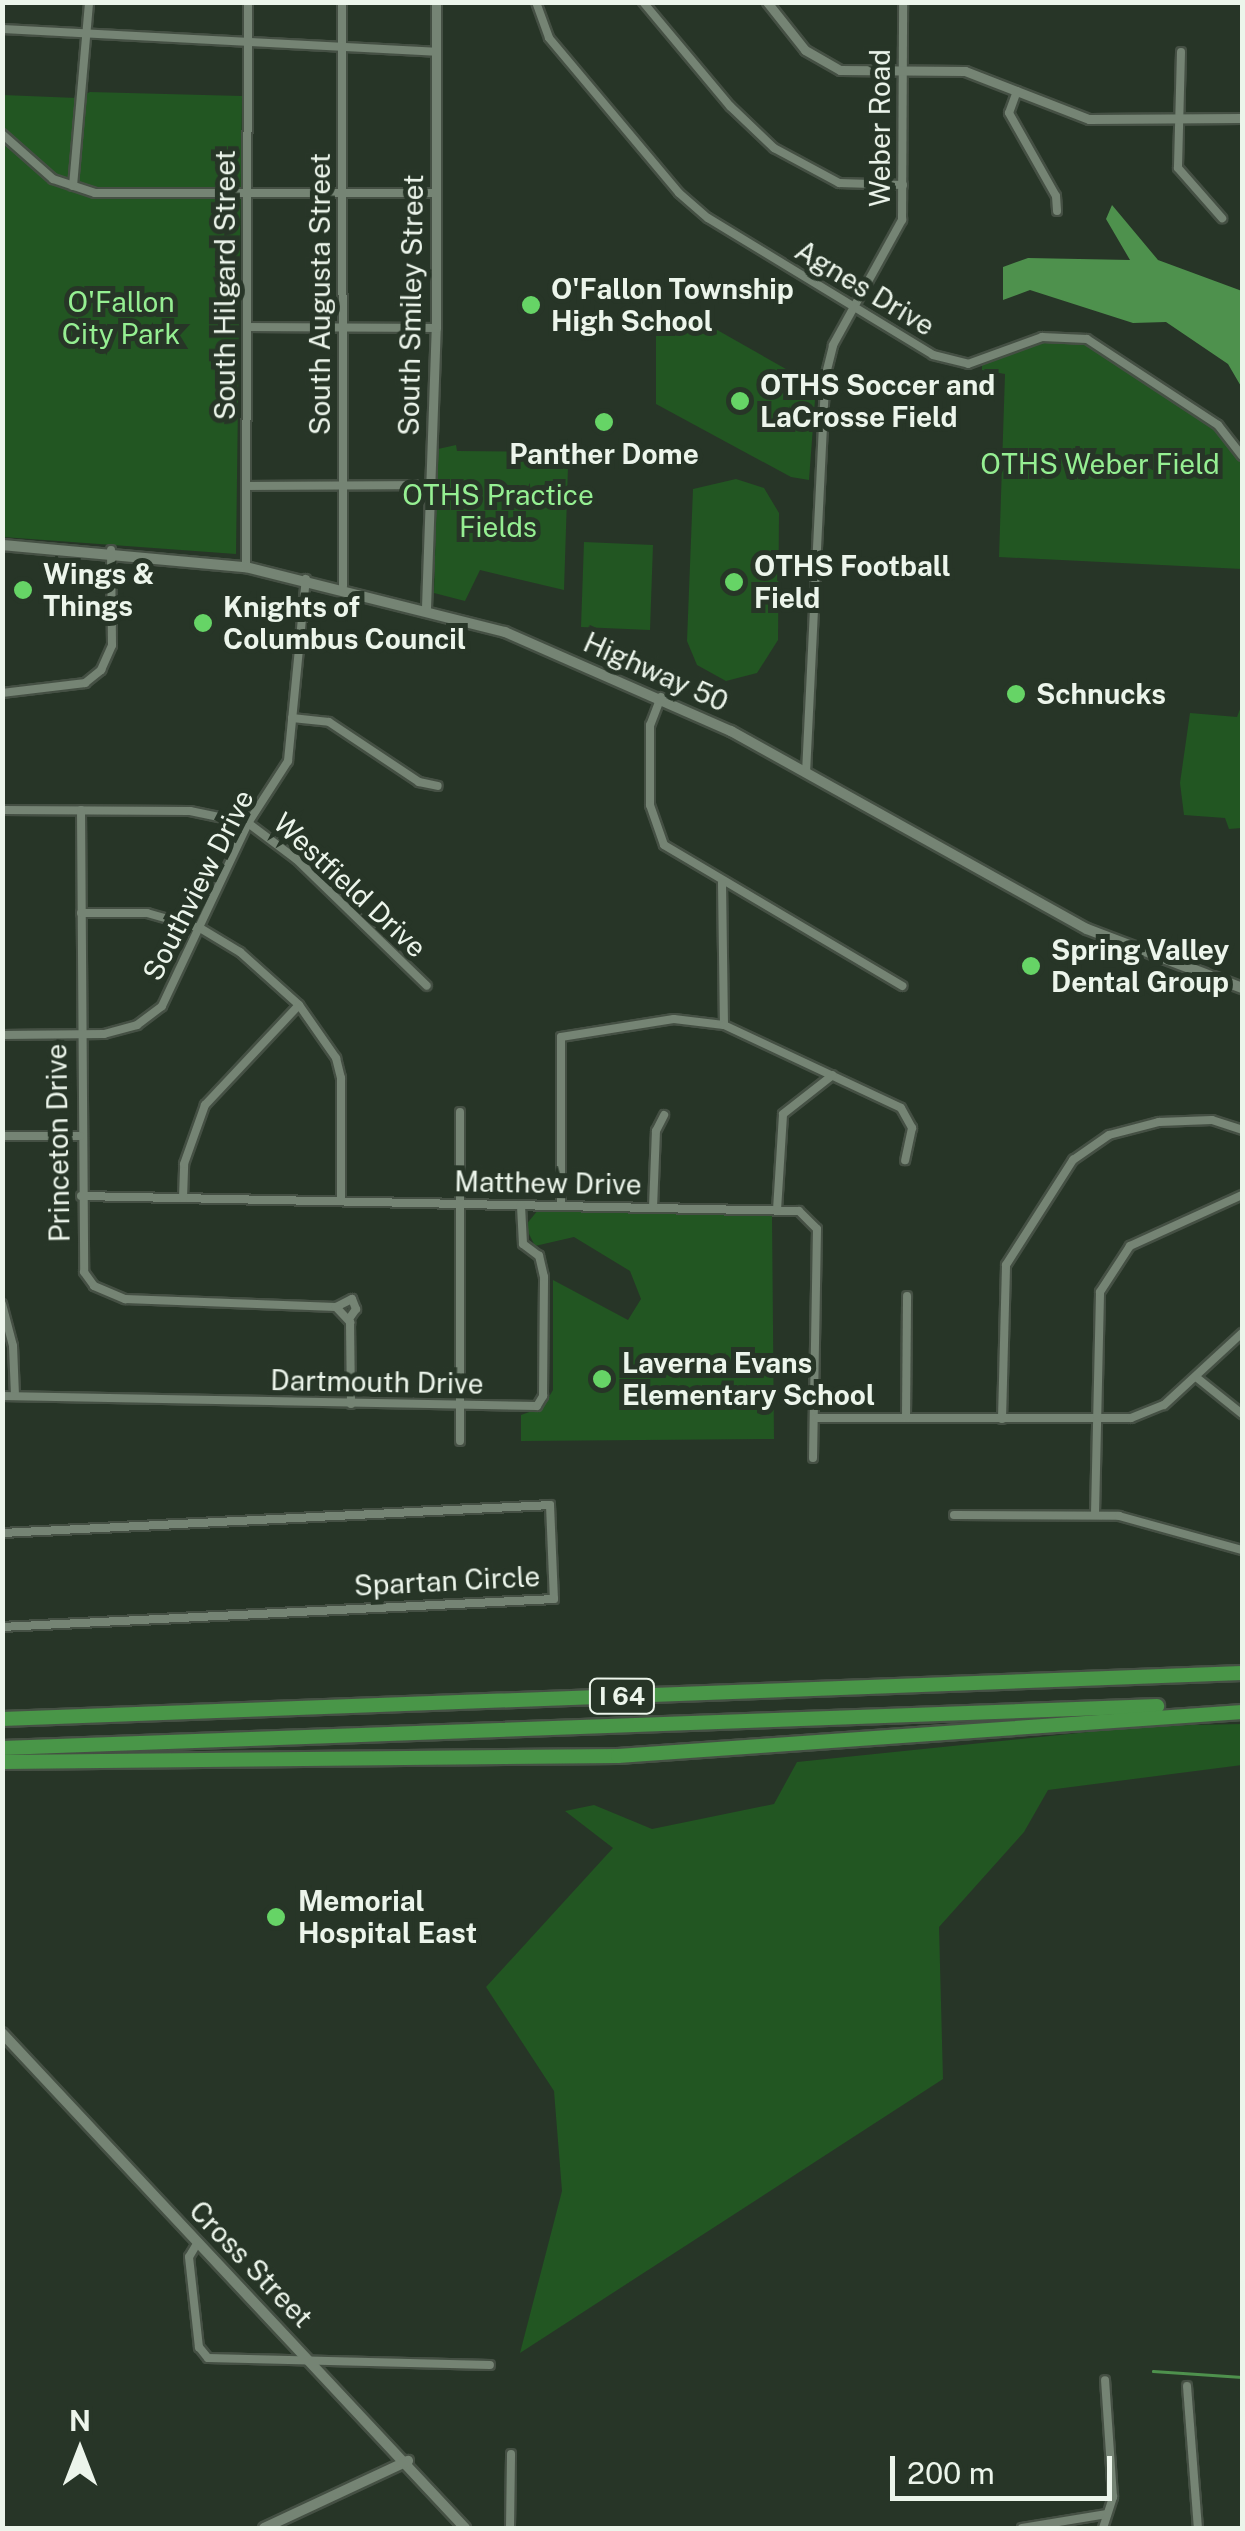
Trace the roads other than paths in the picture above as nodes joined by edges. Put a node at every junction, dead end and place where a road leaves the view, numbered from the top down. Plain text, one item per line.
1 (90, 2) edge
2 (248, 2) edge
3 (342, 2) edge
4 (436, 2) edge
5 (536, 2) edge
6 (644, 2) edge
7 (766, 2) edge
8 (902, 2) edge
9 (2, 28) edge
10 (87, 34) junction
11 (248, 46) junction
12 (342, 52) junction
13 (436, 52) junction
14 (1181, 52) dead end
15 (903, 72) junction
16 (1017, 91) junction
17 (1242, 118) edge
18 (1175, 120) junction
19 (2, 134) edge
20 (903, 185) junction
21 (72, 186) junction
22 (248, 193) junction
23 (343, 193) junction
24 (436, 193) junction
25 (1057, 211) dead end
26 (1222, 218) dead end
27 (853, 310) junction
28 (247, 327) junction
29 (343, 328) junction
30 (436, 328) junction
31 (1242, 456) edge
32 (341, 484) junction
33 (246, 486) junction
34 (431, 486) junction
35 (2, 545) edge
36 (111, 550) junction
37 (246, 567) junction
38 (306, 578) junction
39 (343, 586) junction
40 (426, 608) junction
41 (2, 693) edge
42 (662, 696) junction
43 (292, 718) junction
44 (806, 773) junction
45 (438, 786) dead end
46 (2, 810) edge
47 (82, 810) junction
48 (248, 823) junction
49 (722, 883) junction
50 (82, 913) junction
51 (200, 928) junction
52 (427, 986) dead end
53 (902, 986) dead end
54 (1242, 988) edge
55 (299, 1005) junction
56 (724, 1025) junction
57 (2, 1035) edge
58 (80, 1036) junction
59 (833, 1075) junction
60 (460, 1112) dead end
61 (664, 1115) dead end
62 (1242, 1130) edge
63 (2, 1136) edge
64 (80, 1136) junction
65 (905, 1160) dead end
66 (1242, 1195) edge
67 (82, 1196) junction
68 (183, 1198) junction
69 (341, 1201) junction
70 (460, 1203) junction
71 (521, 1204) junction
72 (561, 1205) junction
73 (653, 1208) junction
74 (777, 1210) junction
75 (907, 1296) dead end
76 (2, 1304) edge
77 (336, 1307) junction
78 (349, 1319) junction
79 (1242, 1333) edge
80 (1196, 1377) junction
81 (2, 1396) edge
82 (15, 1396) junction
83 (352, 1404) junction
84 (460, 1406) junction
85 (1242, 1414) edge
86 (816, 1418) junction
87 (906, 1418) junction
88 (1002, 1419) junction
89 (1096, 1420) junction
90 (460, 1441) dead end
91 (813, 1458) dead end
92 (1094, 1514) junction
93 (954, 1516) dead end
94 (2, 1533) edge
95 (1242, 1550) edge
96 (2, 1627) edge
97 (1242, 1673) edge
98 (1242, 1704) edge
99 (1242, 1712) edge
100 (2, 1719) edge
101 (2, 1748) edge
102 (2, 1762) edge
103 (2, 2034) edge
104 (198, 2242) junction
105 (312, 2361) junction
106 (490, 2365) dead end
107 (1104, 2380) dead end
108 (1187, 2386) dead end
109 (511, 2454) dead end
110 (408, 2462) junction
111 (1107, 2514) junction
112 (264, 2528) edge
113 (465, 2528) edge
114 (510, 2528) edge
115 (1022, 2528) edge
116 (1103, 2528) edge
117 (1198, 2528) edge

1 - 10 street
2 - 11 street, South Hilgard Street
3 - 12 street, South Augusta Street
4 - 13 street, South Smiley Street
5 - 27 street, Agnes Drive
6 - 20 street
7 - 15 street
8 - 15 street, Weber Road
9 - 10 street
10 - 11 street
10 - 21 street
11 - 12 street
11 - 22 street, South Hilgard Street
12 - 13 street
12 - 23 street, South Augusta Street
13 - 24 street, South Smiley Street
14 - 18 street
15 - 16 street
15 - 20 street, Weber Road
16 - 18 street
16 - 25 street
17 - 18 street
18 - 26 street
19 - 21 street
20 - 27 street, Weber Road
21 - 22 street
22 - 23 street
22 - 28 street, South Hilgard Street
23 - 24 street
23 - 29 street, South Augusta Street
24 - 30 street, South Smiley Street
27 - 31 street, Agnes Drive
27 - 44 street, Weber Road
28 - 29 street
28 - 33 street, South Hilgard Street
29 - 30 street
29 - 32 street, South Augusta Street
30 - 34 street, South Smiley Street
32 - 33 street
32 - 34 street
32 - 39 street, South Augusta Street
33 - 37 street, South Hilgard Street
34 - 40 street, South Smiley Street
35 - 36 main road, Highway 50
36 - 37 main road, Highway 50
36 - 41 street
37 - 38 main road, Highway 50
38 - 39 main road, Highway 50
38 - 43 street, Southview Drive
39 - 40 main road, Highway 50
40 - 42 main road, Highway 50
42 - 44 main road, Highway 50
42 - 49 street
43 - 45 street
43 - 48 street, Southview Drive
44 - 54 main road, Highway 50
46 - 47 street, Westfield Drive
47 - 48 street, Westfield Drive
47 - 50 street, Princeton Drive
48 - 51 street, Southview Drive
48 - 52 street, Westfield Drive
49 - 53 street
49 - 56 street
50 - 51 street
50 - 58 street, Princeton Drive
51 - 55 street
51 - 58 street, Southview Drive
55 - 68 street
55 - 69 street
56 - 59 street
56 - 72 street
57 - 58 street, Southview Drive
58 - 64 street, Princeton Drive
59 - 65 street
59 - 74 street
60 - 70 street
61 - 73 street
62 - 88 street
63 - 64 street
64 - 67 street, Princeton Drive
66 - 89 street
67 - 68 street, Matthew Drive
67 - 77 street, Princeton Drive
68 - 69 street, Matthew Drive
69 - 70 street, Matthew Drive
70 - 71 street, Matthew Drive
70 - 84 street
71 - 72 street, Matthew Drive
71 - 84 street, Dartmouth Drive
72 - 73 street, Matthew Drive
73 - 74 street, Matthew Drive
74 - 86 street, Matthew Drive
75 - 87 street
76 - 82 street
77 - 78 street
77 - 78 street
78 - 83 street
79 - 80 street
80 - 85 street
80 - 89 street
81 - 82 street, Dartmouth Drive
82 - 83 street, Dartmouth Drive
83 - 84 street, Dartmouth Drive
84 - 90 street
86 - 87 street
86 - 91 street
87 - 88 street
88 - 89 street
89 - 92 street
92 - 93 street
92 - 95 street
94 - 96 street, Spartan Circle
97 - 100 highway, I 64
98 - 101 highway, I 64
99 - 102 highway
103 - 104 main road, Cross Street
104 - 105 main road, Cross Street
104 - 105 street
105 - 106 street
105 - 110 main road, Cross Street
107 - 111 street
108 - 117 street
109 - 114 street
110 - 112 main road
110 - 113 main road, Cross Street
111 - 115 street
111 - 116 street

